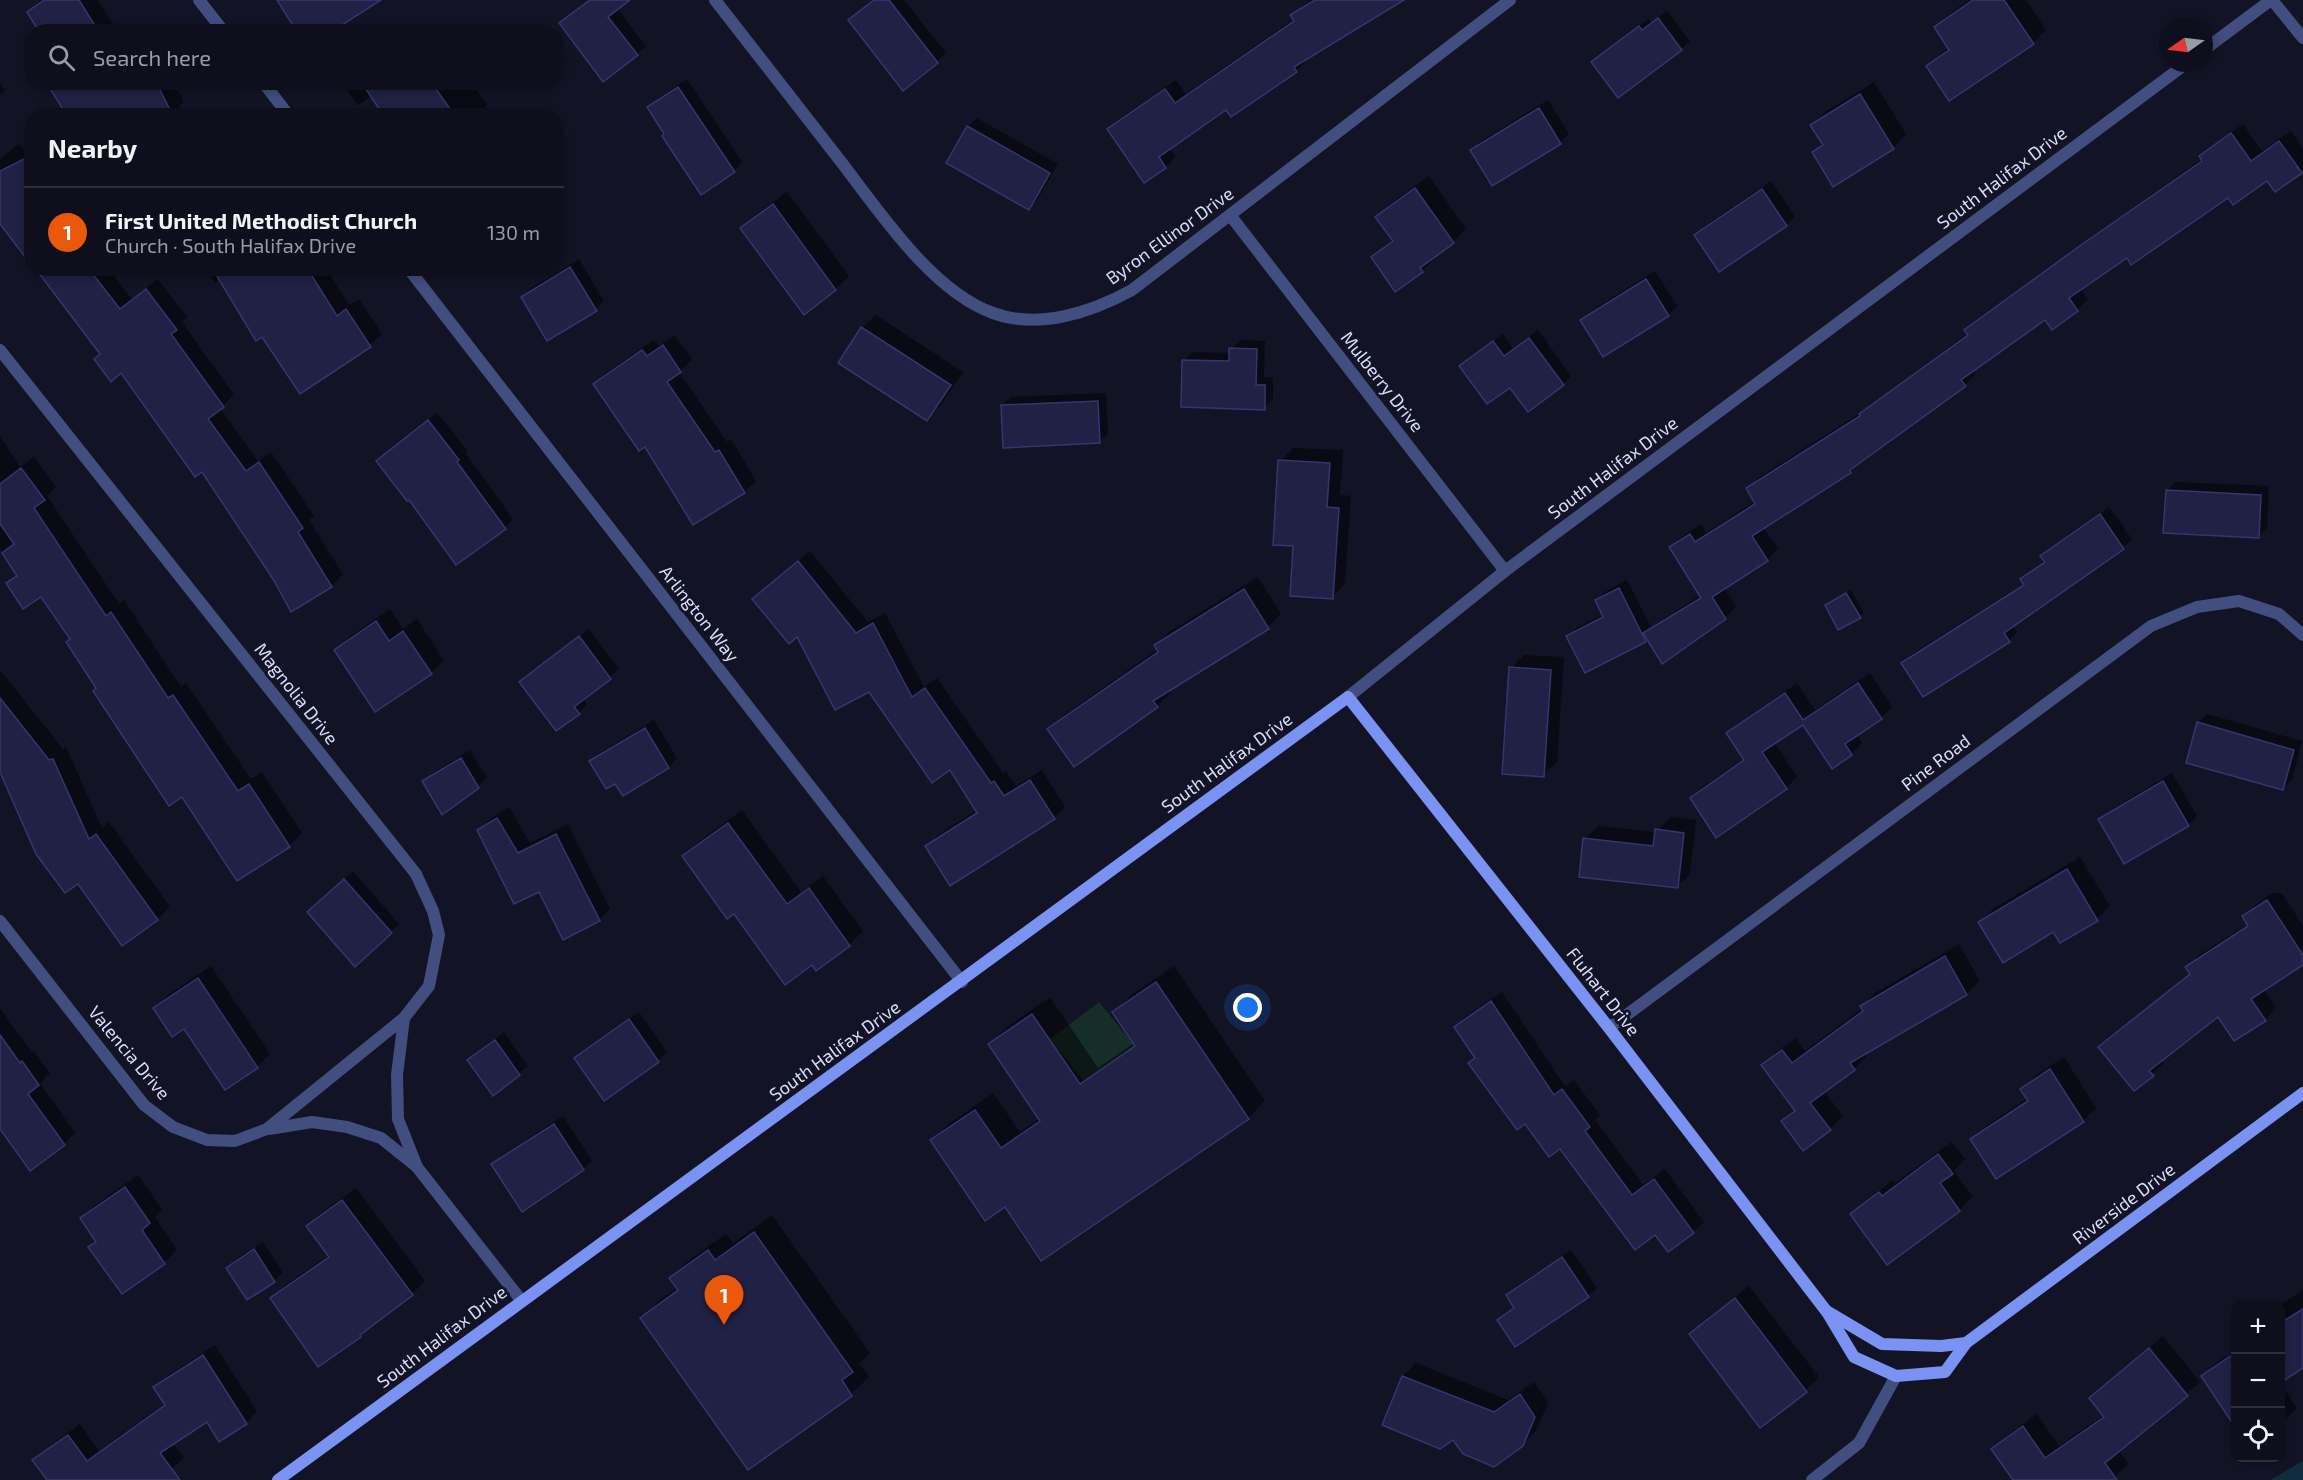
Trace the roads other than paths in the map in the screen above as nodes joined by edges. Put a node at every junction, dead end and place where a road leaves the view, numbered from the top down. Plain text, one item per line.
1 (199, 0) edge
2 (715, 0) edge
3 (1510, 0) edge
4 (2272, 0) edge
5 (218, 24) edge
6 (2303, 38) edge
7 (2213, 43) edge
8 (2175, 72) edge
9 (269, 90) edge
10 (283, 108) edge
11 (1230, 215) junction
12 (414, 276) edge
13 (0, 350) edge
14 (1505, 571) junction
15 (2303, 635) edge
16 (1348, 697) junction
17 (0, 921) edge
18 (962, 982) junction
19 (404, 1018) junction
20 (1609, 1028) junction
21 (342, 1069) joint
22 (2303, 1093) edge
23 (267, 1129) junction
24 (417, 1167) junction
25 (522, 1300) junction
26 (1827, 1312) junction
27 (1966, 1343) junction
28 (1896, 1376) junction
29 (279, 1480) edge
30 (1812, 1480) edge

1 - 5 street
2 - 11 street, Byron Ellinor Drive
3 - 11 street, Byron Ellinor Drive
4 - 6 street
4 - 7 street
8 - 14 street, South Halifax Drive
9 - 10 street
11 - 14 street, Mulberry Drive
12 - 18 street, Arlington Way
13 - 19 street, Magnolia Drive
14 - 16 street, South Halifax Drive
15 - 20 street, Pine Road
16 - 18 street, South Halifax Drive
16 - 20 street, Fluhart Drive
17 - 23 street, Valencia Drive
18 - 25 street, South Halifax Drive
19 - 21 street, Magnolia Drive
19 - 24 street, Valencia Drive
20 - 26 street, Fluhart Drive
21 - 23 street, Valencia Drive
22 - 27 street, Riverside Drive
23 - 24 street, Valencia Drive
24 - 25 street, Valencia Drive
25 - 29 street, South Halifax Drive
26 - 27 street, Fluhart Drive
26 - 28 street, Fluhart Drive
27 - 28 street, Riverside Drive
28 - 30 street

